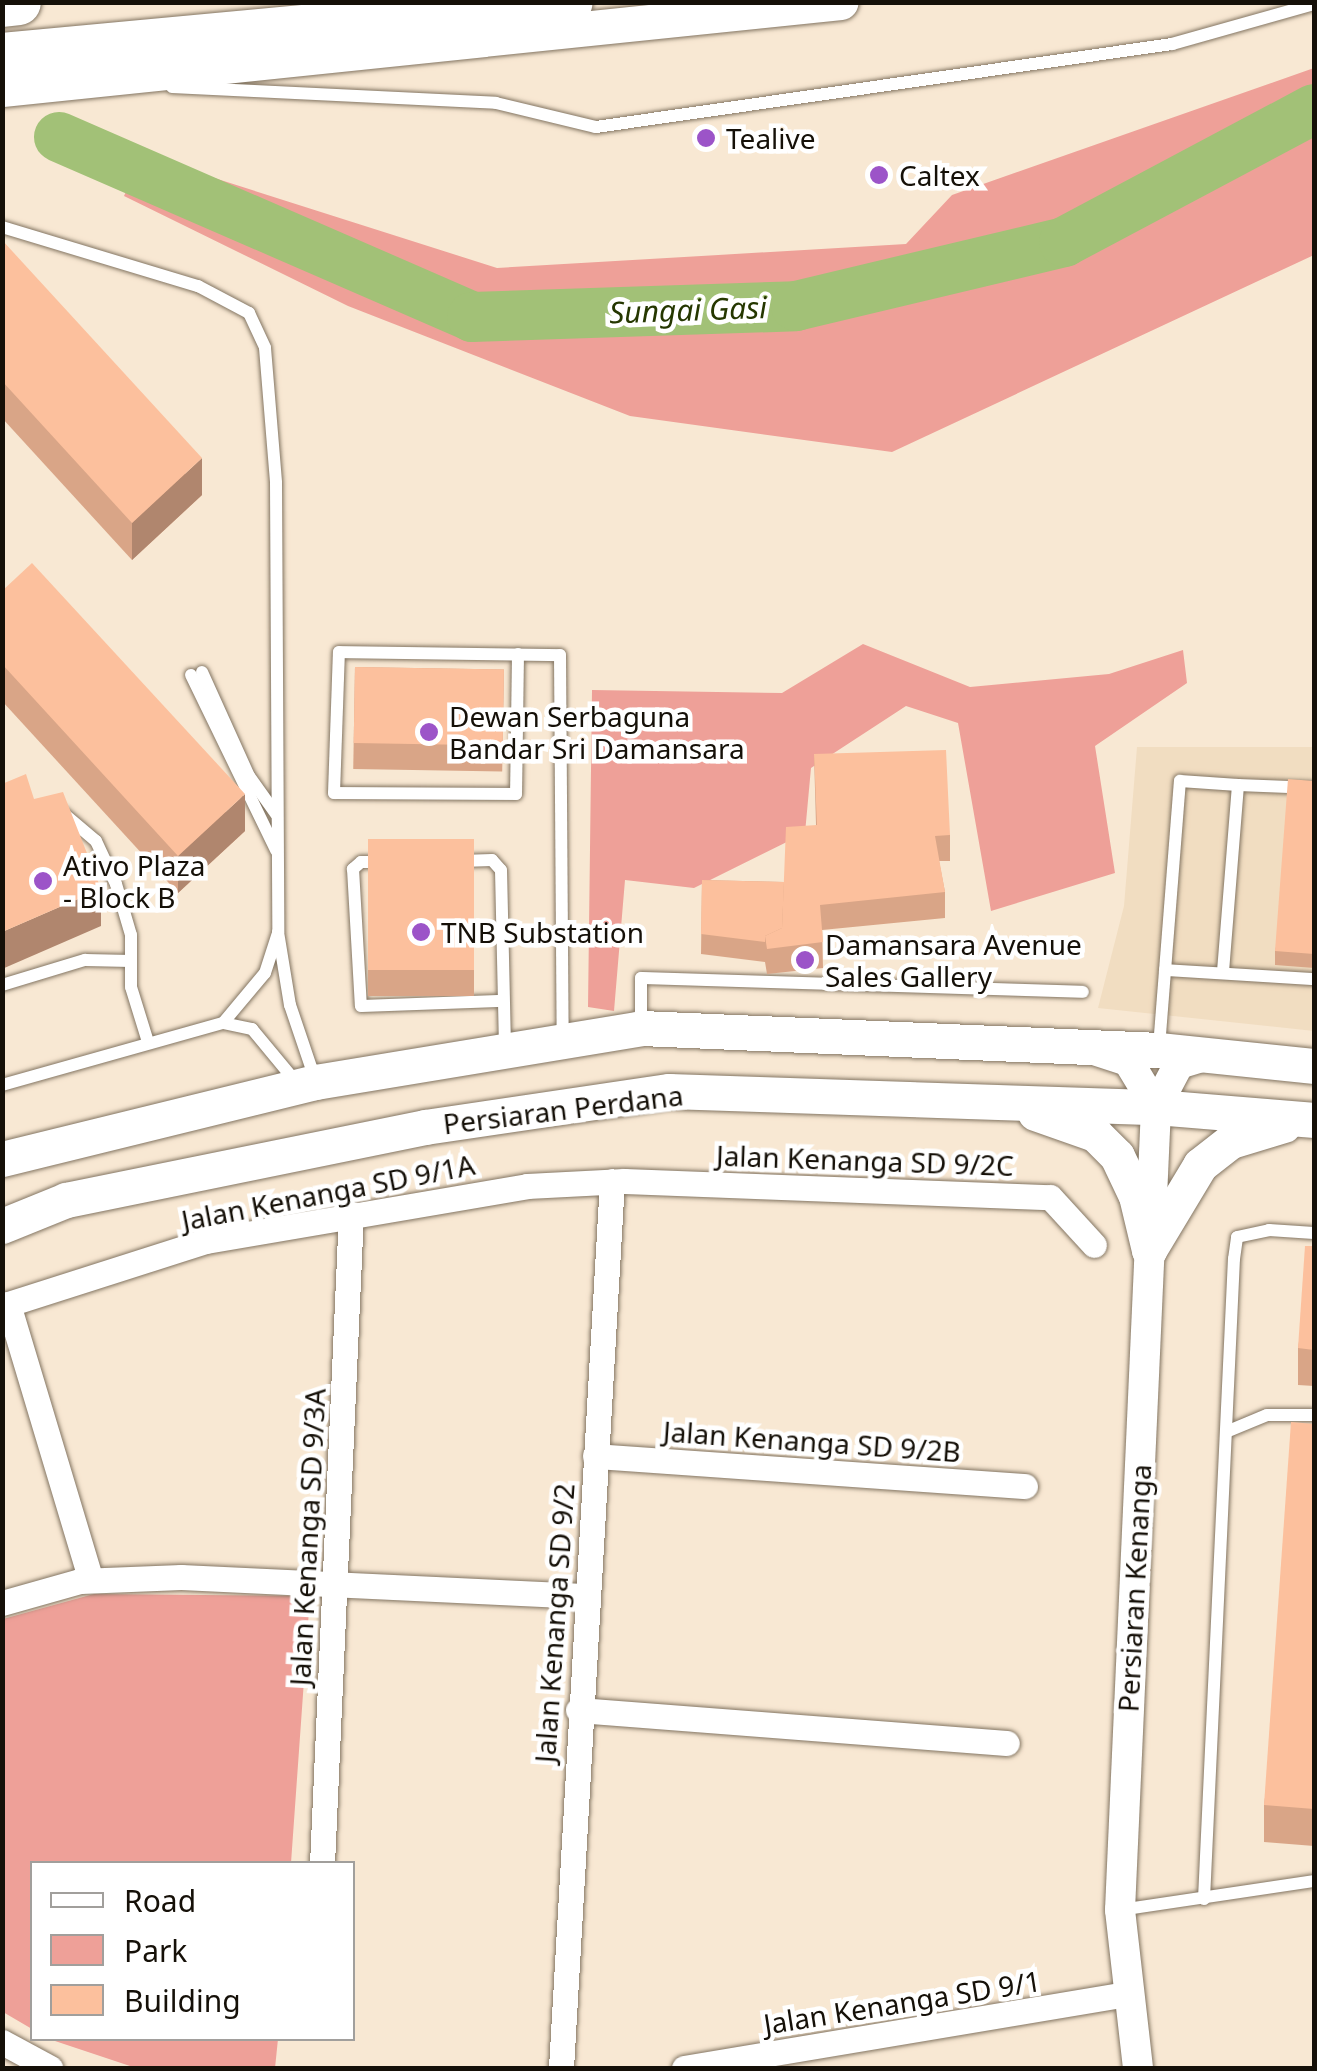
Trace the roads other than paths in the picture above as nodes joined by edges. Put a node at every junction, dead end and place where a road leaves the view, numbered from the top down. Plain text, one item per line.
1 (18, 2) edge
2 (570, 2) edge
3 (841, 2) edge
4 (2, 4) edge
5 (1314, 4) edge
6 (2, 55) edge
7 (65, 81) junction
8 (2, 89) edge
9 (2, 227) edge
10 (518, 654) junction
11 (1238, 785) junction
12 (1314, 788) edge
13 (55, 806) edge
14 (276, 814) junction
15 (277, 852) junction
16 (436, 861) edge
17 (398, 862) edge
18 (278, 932) junction
19 (131, 961) junction
20 (1165, 970) junction
21 (1224, 972) junction
22 (1314, 979) edge
23 (2, 985) edge
24 (1083, 992) dead end
25 (499, 1001) junction
26 (223, 1022) junction
27 (641, 1028) junction
28 (562, 1038) junction
29 (148, 1042) junction
30 (505, 1046) junction
31 (1085, 1047) junction
32 (1159, 1050) junction
33 (1210, 1055) junction
34 (1314, 1066) edge
35 (308, 1084) junction
36 (2, 1085) edge
37 (983, 1099) junction
38 (1156, 1107) junction
39 (1312, 1120) edge
40 (2, 1160) edge
41 (612, 1182) junction
42 (351, 1214) junction
43 (2, 1226) edge
44 (1314, 1233) edge
45 (1094, 1245) dead end
46 (1149, 1250) junction
47 (5, 1305) edge
48 (1314, 1415) edge
49 (1226, 1432) junction
50 (594, 1456) junction
51 (1026, 1486) dead end
52 (91, 1580) junction
53 (335, 1582) junction
54 (586, 1596) junction
55 (2, 1603) edge
56 (578, 1710) junction
57 (1007, 1744) dead end
58 (322, 1861) edge
59 (1314, 1881) edge
60 (1204, 1899) junction
61 (1120, 1910) junction
62 (1130, 1993) junction
63 (2, 2042) edge
64 (41, 2067) edge
65 (561, 2068) edge
66 (684, 2068) edge
67 (1138, 2068) edge

1 - 4 highway
2 - 6 highway
3 - 7 main road
5 - 7 lane
7 - 8 main road
9 - 14 lane
10 - 10 lane
10 - 28 lane
11 - 12 lane
11 - 20 lane
11 - 21 lane
13 - 19 lane
14 - 15 lane
14 - 15 lane
15 - 18 lane
16 - 25 lane
17 - 25 lane
18 - 26 lane
18 - 35 lane
19 - 23 lane
19 - 29 lane
20 - 21 lane
20 - 32 lane
21 - 22 lane
24 - 27 lane
25 - 30 lane
26 - 29 lane
26 - 35 lane
27 - 28 main road
27 - 31 main road
28 - 30 main road
29 - 36 lane
30 - 35 main road
31 - 32 main road
31 - 38 street
32 - 33 main road
33 - 34 main road
33 - 38 street, Persiaran Kenanga
35 - 40 main road
37 - 38 main road, Persiaran Perdana
37 - 43 main road, Persiaran Perdana
37 - 46 main road
38 - 39 main road, Persiaran Perdana
38 - 46 street, Persiaran Kenanga
39 - 46 main road
41 - 42 street, Jalan Kenanga SD 9/1A
41 - 45 street, Jalan Kenanga SD 9/2C
41 - 50 street, Jalan Kenanga SD 9/2
42 - 47 street, Jalan Kenanga SD 9/1A
42 - 53 street, Jalan Kenanga SD 9/3A
44 - 49 lane
46 - 61 street, Persiaran Kenanga
47 - 52 street
48 - 49 lane
49 - 60 lane
50 - 51 street, Jalan Kenanga SD 9/2B
50 - 54 street, Jalan Kenanga SD 9/2
52 - 53 street
52 - 55 street
53 - 54 street
53 - 58 street, Jalan Kenanga SD 9/3A
54 - 56 street, Jalan Kenanga SD 9/2
56 - 57 street
56 - 65 street, Jalan Kenanga SD 9/2
59 - 60 lane
60 - 61 lane
61 - 62 street, Persiaran Kenanga
62 - 66 street, Jalan Kenanga SD 9/1
62 - 67 street, Persiaran Kenanga
63 - 64 street

